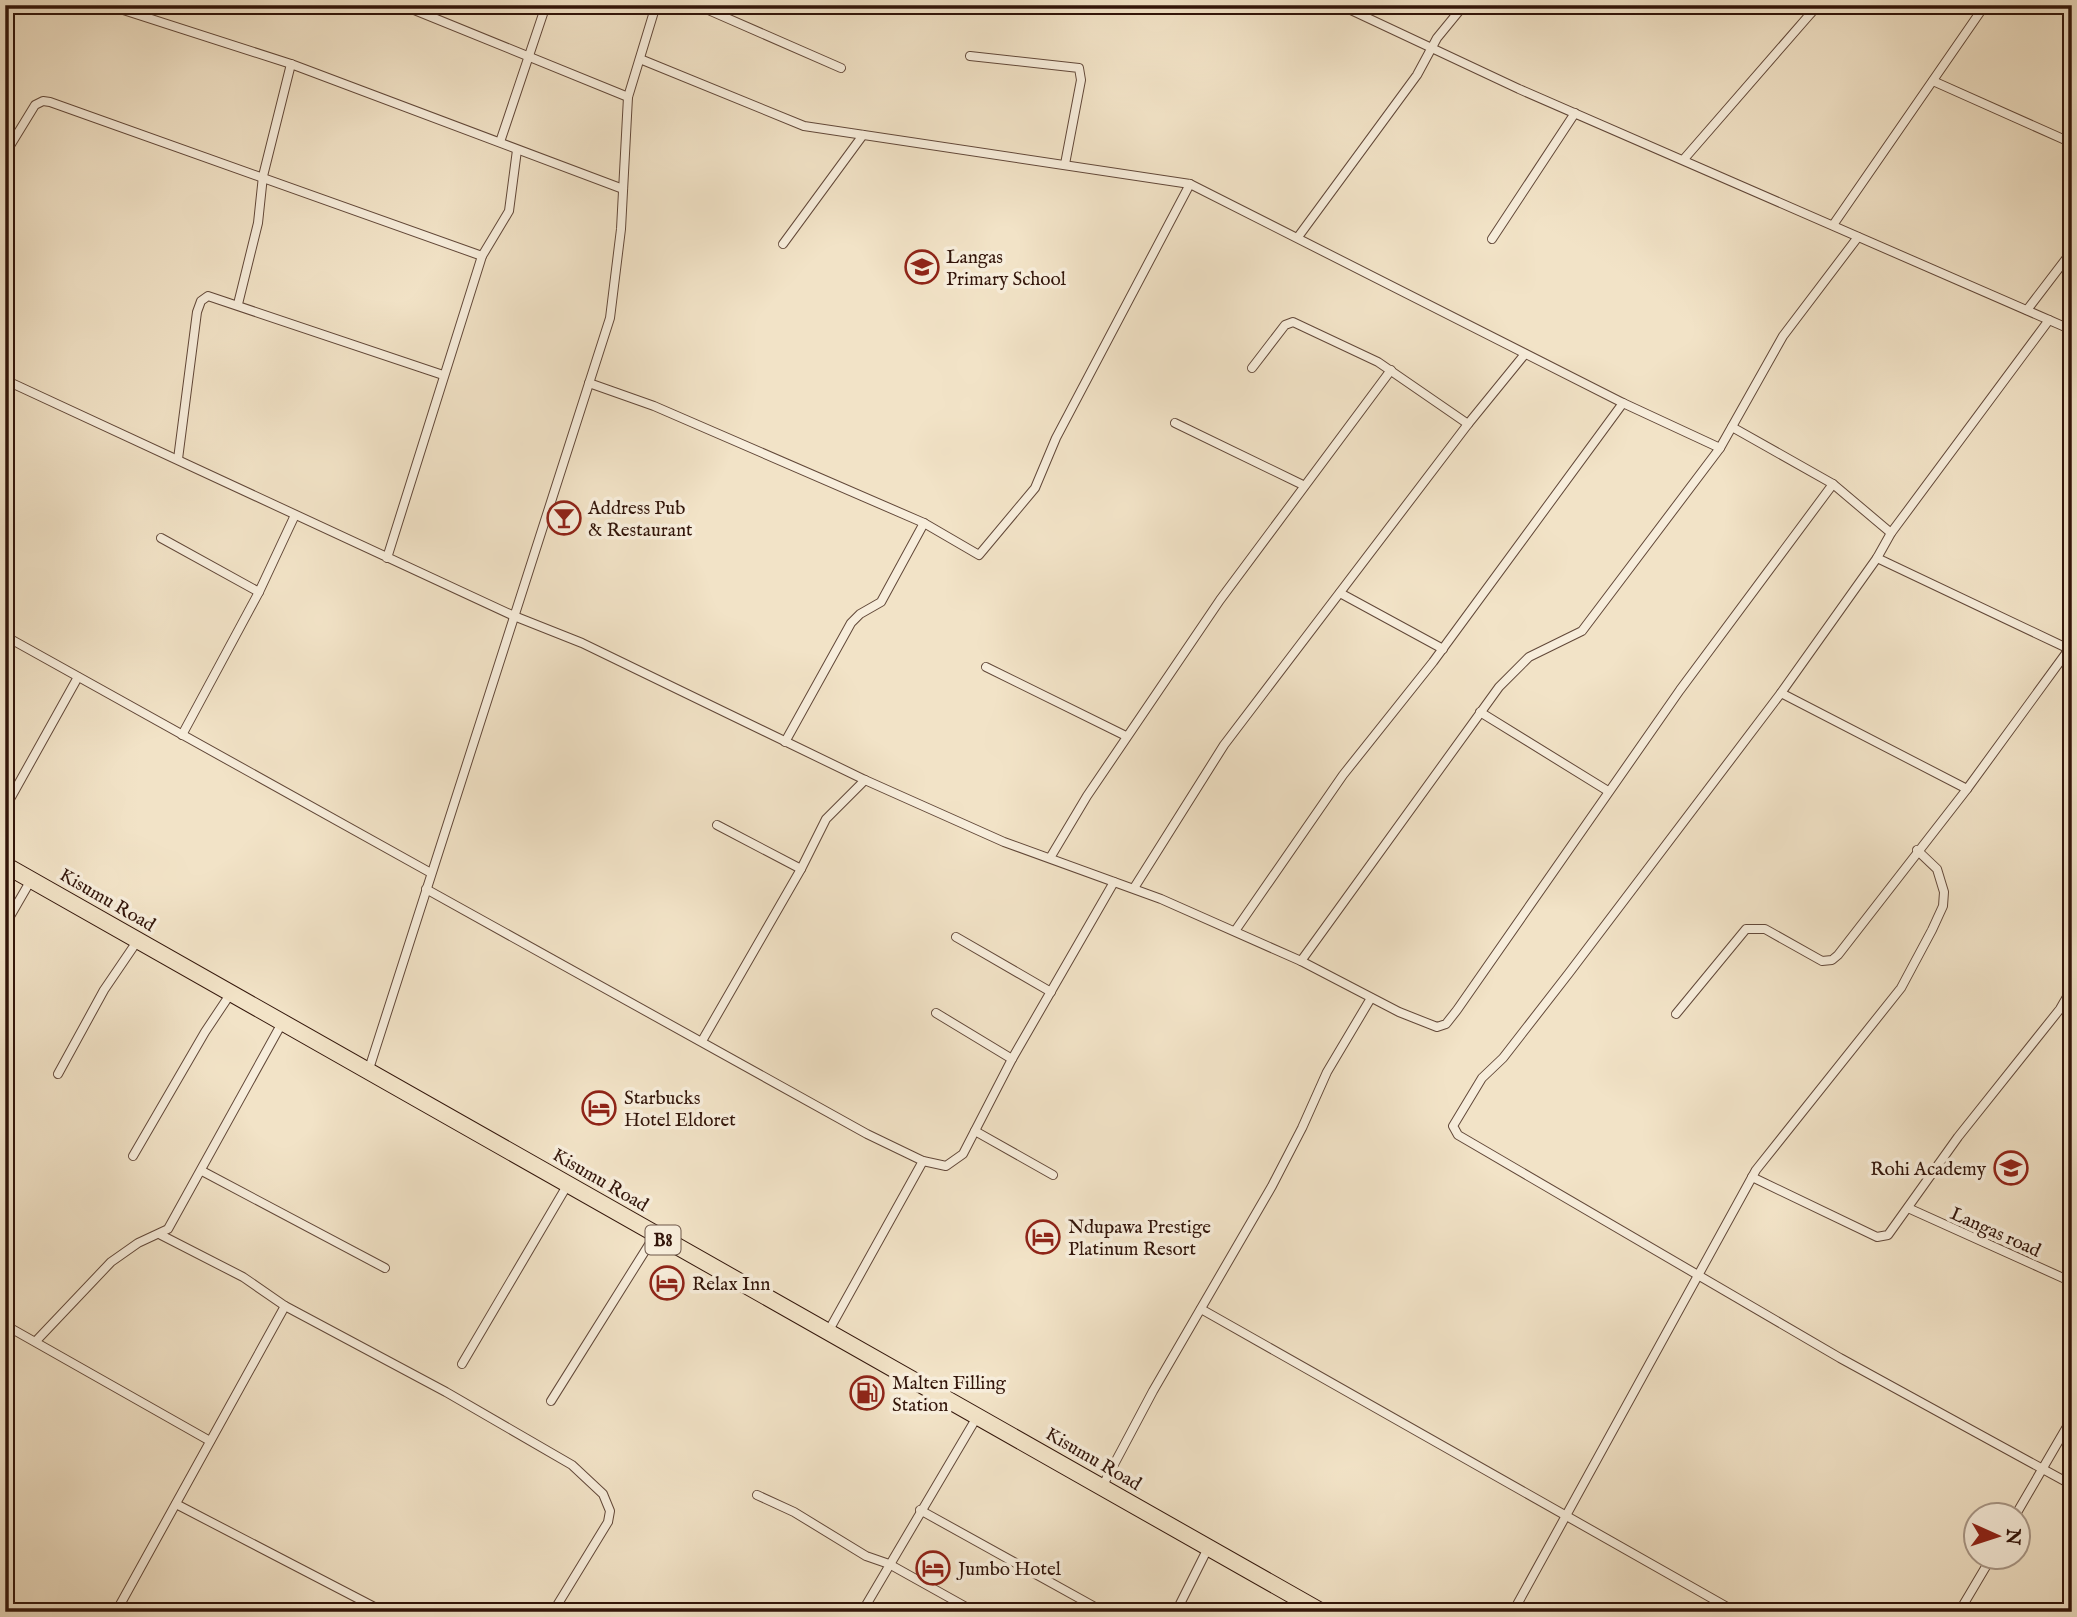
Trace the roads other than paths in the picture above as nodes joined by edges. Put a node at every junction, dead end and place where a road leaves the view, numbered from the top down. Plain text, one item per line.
1 (402, 5) edge
2 (546, 5) edge
3 (656, 5) edge
4 (697, 5) edge
5 (1340, 5) edge
6 (1464, 5) edge
7 (1798, 5) edge
8 (1818, 5) edge
9 (1985, 5) edge
10 (114, 7) dead end
11 (1358, 9) edge
12 (1811, 13) junction
13 (1431, 49) junction
14 (970, 56) dead end
15 (530, 58) junction
16 (640, 59) junction
17 (291, 64) junction
18 (841, 68) dead end
19 (1933, 81) junction
20 (628, 97) junction
21 (1575, 113) junction
22 (863, 135) junction
23 (500, 142) junction
24 (2072, 143) edge
25 (517, 150) junction
26 (5, 153) edge
27 (1684, 159) junction
28 (1065, 164) junction
29 (263, 176) junction
30 (1190, 184) junction
31 (623, 189) junction
32 (1833, 225) junction
33 (1298, 237) junction
34 (1858, 237) junction
35 (1492, 239) dead end
36 (783, 244) dead end
37 (2072, 251) edge
38 (482, 256) junction
39 (238, 304) junction
40 (2027, 310) junction
41 (2049, 320) junction
42 (2072, 330) edge
43 (1525, 354) junction
44 (1252, 368) dead end
45 (1391, 370) junction
46 (443, 375) junction
47 (5, 380) edge
48 (589, 383) junction
49 (1623, 403) junction
50 (1175, 423) dead end
51 (1468, 424) junction
52 (1732, 427) junction
53 (1720, 448) junction
54 (178, 459) junction
55 (1833, 484) junction
56 (1304, 485) junction
57 (295, 515) junction
58 (924, 523) junction
59 (1891, 533) junction
60 (161, 538) dead end
61 (387, 558) junction
62 (1877, 558) junction
63 (259, 592) junction
64 (1340, 593) junction
65 (514, 616) junction
66 (5, 636) edge
67 (2070, 647) edge
68 (1443, 649) junction
69 (986, 667) dead end
70 (78, 677) junction
71 (1781, 693) junction
72 (1480, 712) junction
73 (182, 736) junction
74 (1126, 736) junction
75 (785, 742) junction
76 (865, 780) junction
77 (1966, 789) junction
78 (1608, 791) junction
79 (5, 808) edge
80 (717, 825) dead end
81 (1917, 850) junction
82 (1050, 858) junction
83 (5, 865) edge
84 (801, 869) junction
85 (430, 873) junction
86 (31, 880) junction
87 (1114, 882) junction
88 (1134, 888) junction
89 (426, 889) junction
90 (5, 925) edge
91 (1234, 930) junction
92 (956, 937) dead end
93 (138, 940) junction
94 (1301, 961) junction
95 (2072, 988) edge
96 (1051, 992) junction
97 (231, 993) junction
98 (1371, 998) junction
99 (936, 1013) dead end
100 (1676, 1014) dead end
101 (282, 1023) junction
102 (702, 1041) junction
103 (1012, 1059) junction
104 (368, 1072) junction
105 (58, 1074) dead end
106 (975, 1131) junction
107 (132, 1157) dead end
108 (923, 1161) junction
109 (202, 1171) junction
110 (1054, 1175) dead end
111 (1752, 1177) junction
112 (568, 1184) junction
113 (1908, 1208) junction
114 (161, 1235) junction
115 (655, 1235) junction
116 (385, 1268) dead end
117 (1697, 1274) junction
118 (2072, 1282) edge
119 (285, 1306) junction
120 (1201, 1309) junction
121 (5, 1325) edge
122 (828, 1332) junction
123 (36, 1341) junction
124 (462, 1364) dead end
125 (551, 1401) dead end
126 (977, 1417) junction
127 (2072, 1418) edge
128 (210, 1441) junction
129 (2043, 1468) junction
130 (2072, 1485) edge
131 (1102, 1487) junction
132 (757, 1495) dead end
133 (2023, 1502) edge
134 (176, 1504) junction
135 (920, 1510) junction
136 (1567, 1514) junction
137 (1208, 1548) junction
138 (889, 1564) junction
139 (1983, 1572) edge
140 (117, 1612) edge
141 (384, 1612) edge
142 (553, 1612) edge
143 (863, 1612) edge
144 (975, 1612) edge
145 (1104, 1612) edge
146 (1176, 1612) edge
147 (1322, 1612) edge
148 (1513, 1612) edge
149 (1736, 1612) edge
150 (1959, 1612) edge

1 - 15 street
2 - 15 street
3 - 16 street
4 - 18 street
5 - 11 street
6 - 13 street
7 - 12 street
8 - 12 street
9 - 19 street
10 - 17 street
11 - 13 street
12 - 27 street
13 - 21 street
13 - 33 street
14 - 28 street
15 - 20 street
15 - 23 street
16 - 20 street
16 - 22 street
17 - 23 street
17 - 29 street
19 - 24 street
19 - 32 street
20 - 31 street
21 - 27 street
21 - 35 street
22 - 28 street
22 - 36 street
23 - 25 street
25 - 31 street
25 - 38 street
26 - 29 street
27 - 32 street
28 - 30 street
29 - 38 street
29 - 39 street
30 - 33 street
30 - 58 street
31 - 48 street
32 - 34 street
33 - 43 street
34 - 40 street
34 - 52 street
37 - 40 street
38 - 46 street
39 - 46 street
39 - 54 street
40 - 41 street
41 - 42 street
41 - 59 street
43 - 49 street
43 - 51 street
44 - 45 street
45 - 51 street
45 - 56 street
46 - 61 street
47 - 54 street
48 - 58 street
48 - 65 street
49 - 53 street
49 - 68 street
50 - 56 street
51 - 64 street
52 - 53 street
52 - 55 street
53 - 72 street
54 - 57 street
55 - 59 street
55 - 78 street
56 - 74 street
57 - 61 street
57 - 63 street
58 - 75 street
59 - 62 street
60 - 63 street
61 - 65 street
62 - 67 street
62 - 71 street
63 - 73 street
64 - 68 street
64 - 88 street
65 - 75 street
65 - 85 street
66 - 70 street
67 - 77 street
68 - 91 street
69 - 74 street
70 - 73 street
70 - 79 street
71 - 77 street
71 - 117 street
72 - 78 street
72 - 94 street
73 - 85 street
74 - 82 street
75 - 76 street
76 - 82 street
76 - 84 street
77 - 81 street
78 - 98 street
80 - 84 street
81 - 100 street
81 - 111 street
82 - 87 street
83 - 86 highway, Kisumu Road / B8
84 - 102 street
85 - 89 street
86 - 90 street
86 - 93 highway, Kisumu Road / B8
87 - 88 street
87 - 96 street
88 - 91 street
89 - 102 street
89 - 104 street
91 - 94 street
92 - 96 street
93 - 97 highway, Kisumu Road / B8
93 - 105 street
94 - 98 street
95 - 113 street
96 - 103 street
97 - 101 highway, Kisumu Road / B8
97 - 107 street
98 - 120 street
99 - 103 street
101 - 104 highway, Kisumu Road / B8
101 - 109 street
102 - 108 street
103 - 106 street
104 - 112 highway, Kisumu Road / B8
106 - 108 street
106 - 110 street
108 - 122 street
109 - 114 street
109 - 116 street
111 - 113 street
111 - 117 street
112 - 115 highway, Kisumu Road / B8
112 - 124 street
113 - 118 street, Langas road
114 - 119 street
114 - 123 street
115 - 122 highway, Kisumu Road / B8
115 - 125 street
117 - 129 street
117 - 136 street
119 - 128 street
119 - 142 street
120 - 131 street
120 - 136 street
121 - 123 street
122 - 126 highway, Kisumu Road / B8
123 - 128 street
126 - 131 highway, Kisumu Road / B8
126 - 135 street
127 - 129 street
128 - 134 street
129 - 130 street
129 - 133 street
131 - 137 highway, Kisumu Road / B8
132 - 138 street
134 - 140 street
134 - 141 street
135 - 138 street
135 - 145 street
136 - 148 street
136 - 149 street
137 - 146 street
137 - 147 highway, Kisumu Road / B8
138 - 143 street
138 - 144 street
139 - 150 street

